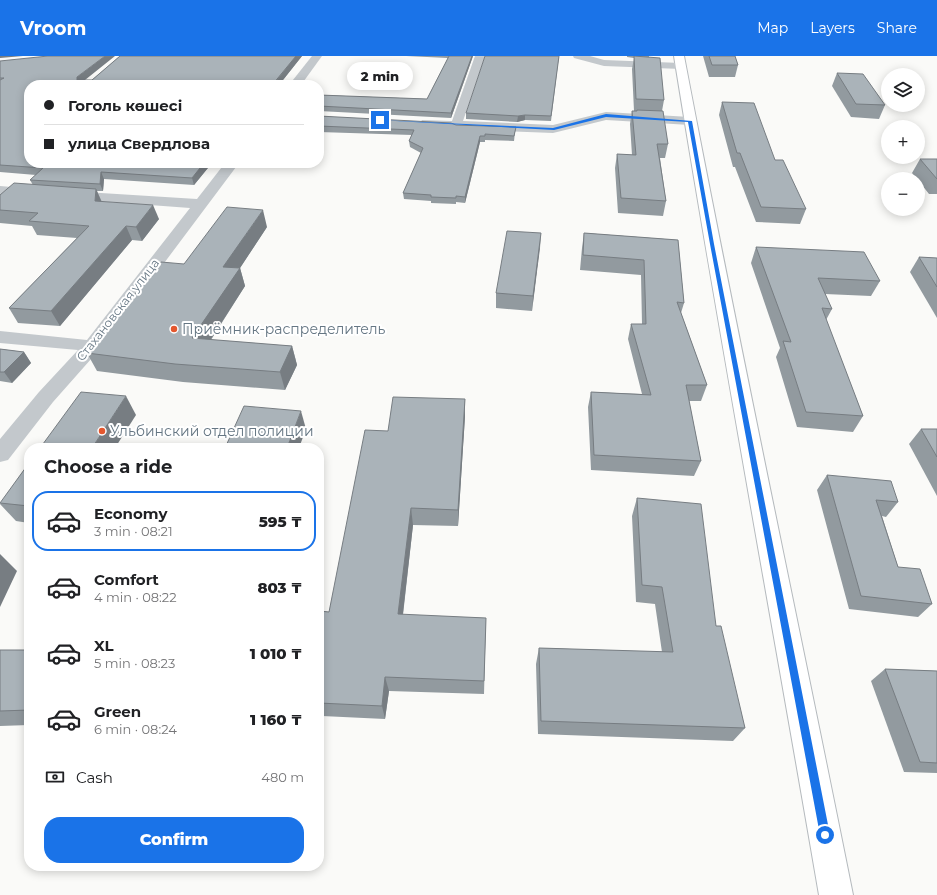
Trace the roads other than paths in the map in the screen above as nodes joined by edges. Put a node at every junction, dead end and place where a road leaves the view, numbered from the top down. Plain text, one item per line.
1 (318, 56) edge
2 (480, 56) edge
3 (578, 56) edge
4 (604, 59) edge
5 (680, 61) edge
6 (298, 80) edge
7 (690, 121) junction
8 (418, 122) edge
9 (456, 125) junction
10 (228, 168) edge
11 (0, 190) edge
12 (200, 204) junction
13 (0, 337) edge
14 (92, 346) junction
15 (0, 454) edge
16 (836, 895) edge

1 - 6 street
2 - 9 street
3 - 4 street
4 - 5 street
5 - 7 main road
7 - 9 street
7 - 16 main road
8 - 9 street
10 - 12 street, Стахановская улица
11 - 12 street
12 - 14 street, Стахановская улица
13 - 14 street
14 - 15 street, Стахановская улица

